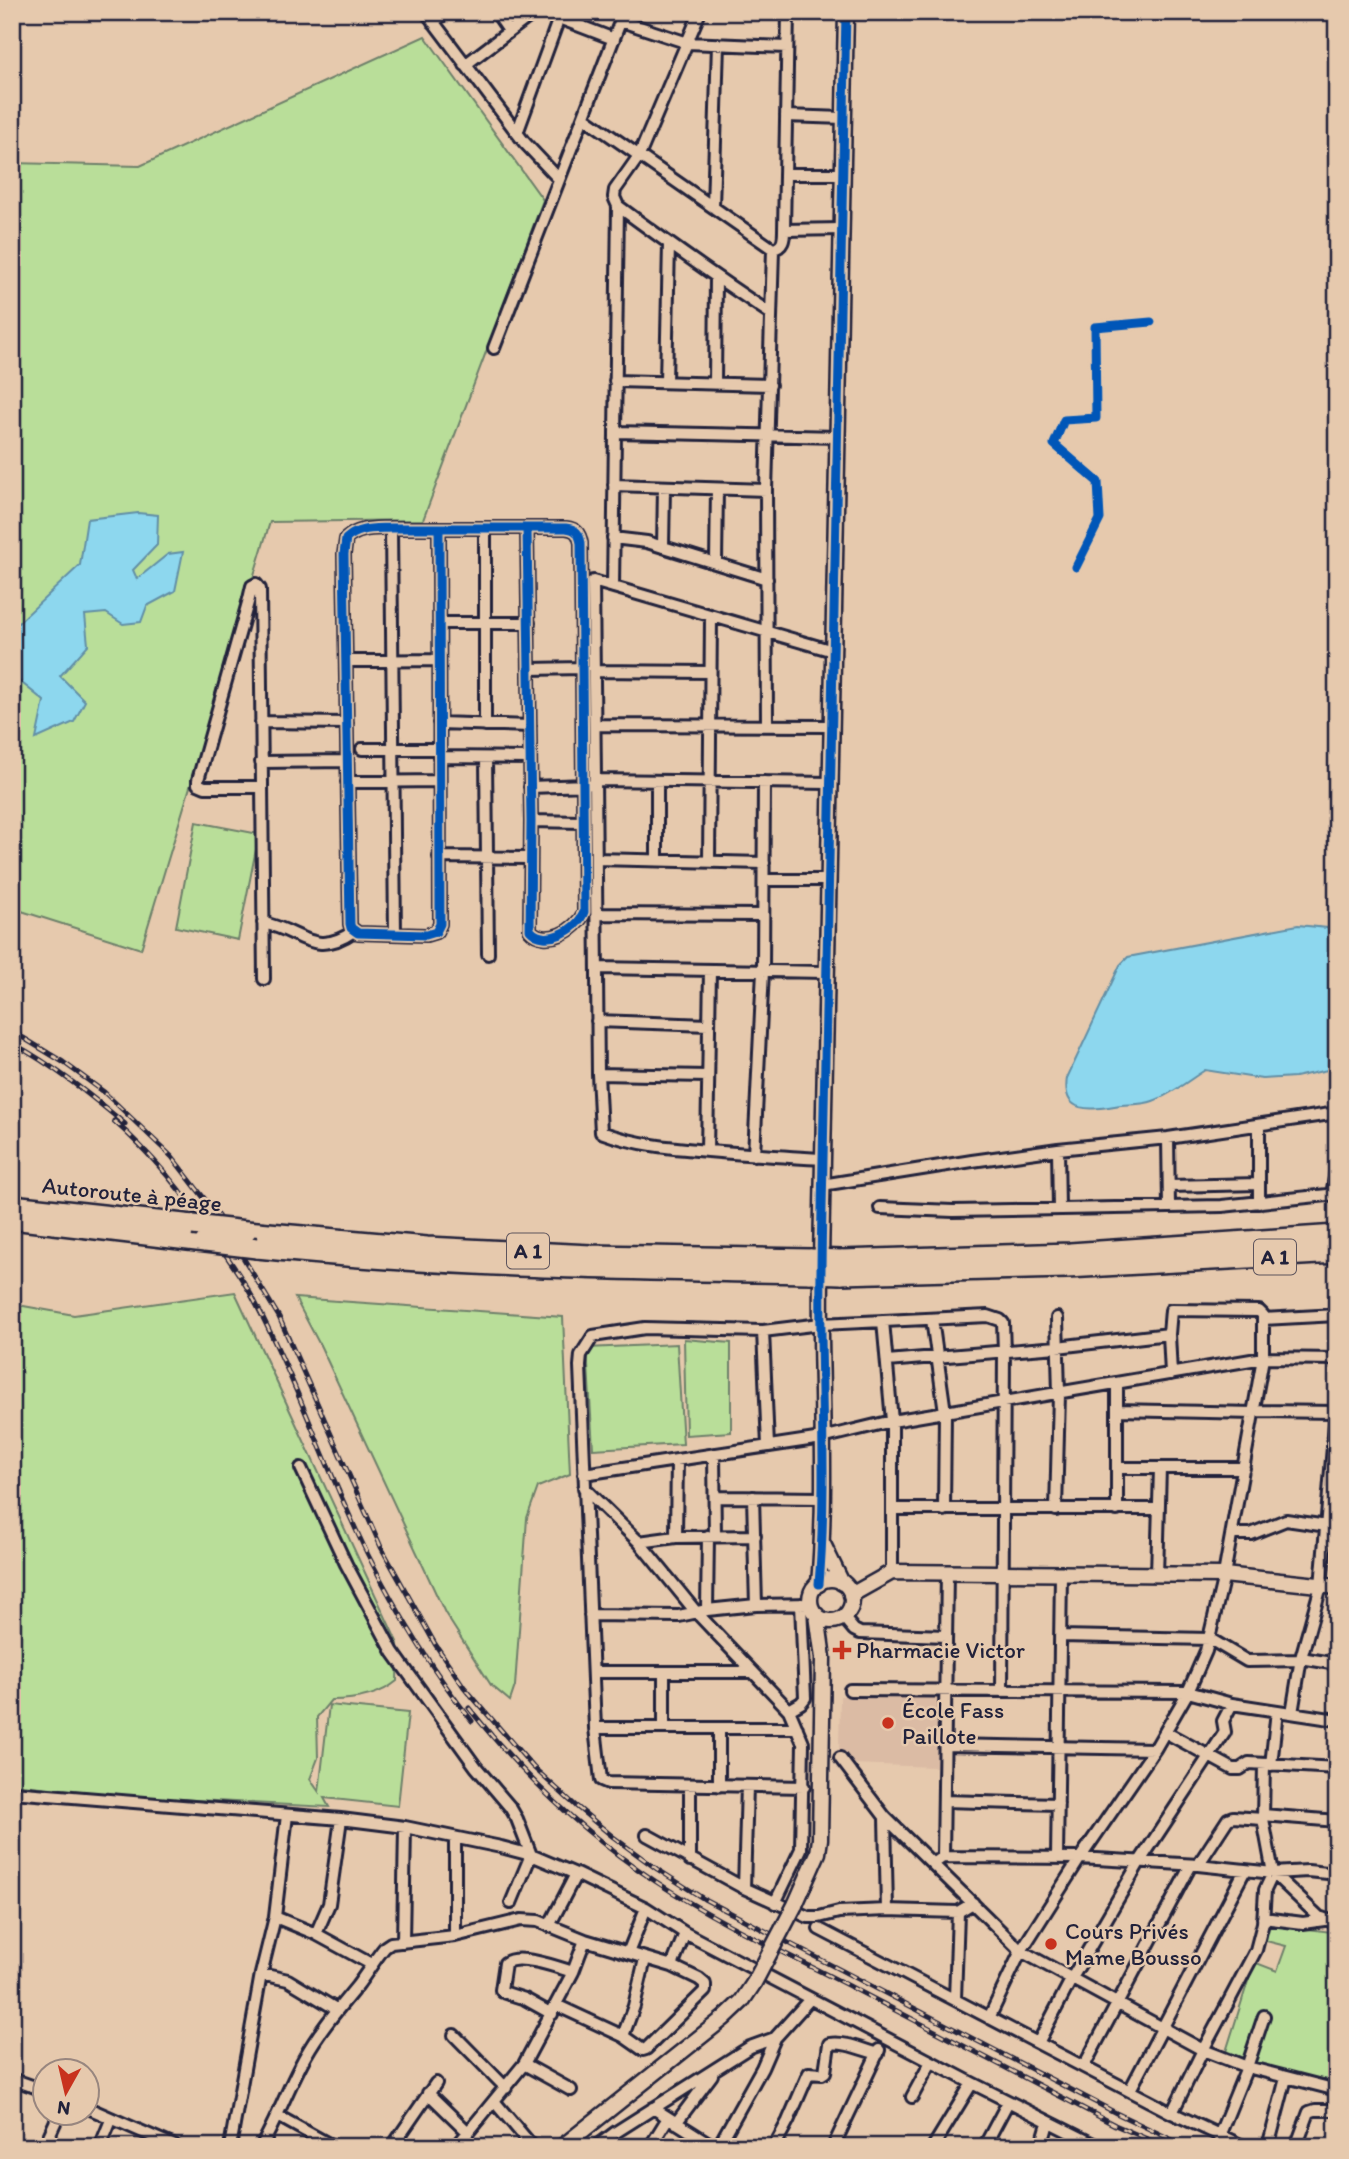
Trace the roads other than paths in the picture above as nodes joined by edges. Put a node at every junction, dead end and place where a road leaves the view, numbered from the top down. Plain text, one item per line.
1 (426, 12) edge
2 (446, 12) edge
3 (496, 12) edge
4 (535, 12) edge
5 (699, 12) edge
6 (788, 12) edge
7 (846, 12) edge
8 (553, 14) edge
9 (623, 16) edge
10 (433, 22) junction
11 (509, 31) junction
12 (614, 38) junction
13 (688, 43) junction
14 (718, 44) junction
15 (787, 47) junction
16 (465, 65) junction
17 (786, 116) junction
18 (584, 118) junction
19 (844, 118) junction
20 (517, 133) junction
21 (639, 156) junction
22 (785, 174) junction
23 (843, 174) junction
24 (558, 178) junction
25 (618, 205) junction
26 (713, 207) junction
27 (842, 229) junction
28 (784, 230) junction
29 (669, 244) junction
30 (773, 249) junction
31 (716, 277) junction
32 (770, 313) junction
33 (494, 348) dead end
34 (615, 381) junction
35 (666, 382) junction
36 (715, 383) junction
37 (770, 385) junction
38 (615, 432) junction
39 (768, 436) junction
40 (838, 437) junction
41 (614, 485) junction
42 (664, 487) junction
43 (717, 489) junction
44 (766, 490) junction
45 (391, 528) junction
46 (439, 528) junction
47 (485, 528) junction
48 (527, 528) junction
49 (613, 538) junction
50 (663, 547) junction
51 (716, 563) junction
52 (767, 579) junction
53 (613, 587) junction
54 (711, 616) junction
55 (484, 623) junction
56 (439, 624) junction
57 (528, 624) junction
58 (768, 632) junction
59 (833, 652) junction
60 (391, 660) junction
61 (438, 660) junction
62 (346, 661) junction
63 (581, 668) junction
64 (530, 669) junction
65 (594, 671) junction
66 (710, 672) junction
67 (261, 722) junction
68 (347, 723) junction
69 (439, 723) junction
70 (485, 724) junction
71 (595, 725) junction
72 (711, 725) junction
73 (767, 725) junction
74 (530, 726) junction
75 (831, 726) junction
76 (393, 748) junction
77 (362, 749) dead end
78 (439, 753) junction
79 (486, 758) junction
80 (530, 758) junction
81 (347, 761) junction
82 (261, 762) junction
83 (439, 781) junction
84 (657, 781) junction
85 (348, 782) junction
86 (710, 782) junction
87 (764, 782) junction
88 (393, 783) junction
89 (595, 783) junction
90 (830, 783) junction
91 (582, 785) junction
92 (261, 787) junction
93 (530, 787) junction
94 (531, 821) junction
95 (582, 822) junction
96 (439, 857) junction
97 (487, 857) junction
98 (530, 858) junction
99 (596, 859) junction
100 (657, 860) junction
101 (709, 862) junction
102 (764, 863) junction
103 (764, 880) junction
104 (828, 880) junction
105 (597, 914) junction
106 (763, 915) junction
107 (263, 923) junction
108 (354, 931) junction
109 (396, 934) junction
110 (488, 954) dead end
111 (597, 968) junction
112 (710, 970) junction
113 (763, 971) junction
114 (826, 972) junction
115 (264, 979) dead end
116 (597, 1021) junction
117 (709, 1025) junction
118 (598, 1074) junction
119 (708, 1076) junction
120 (1337, 1113) edge
121 (1259, 1125) junction
122 (1168, 1138) junction
123 (1058, 1149) junction
124 (707, 1151) junction
125 (754, 1155) junction
126 (823, 1158) junction
127 (1337, 1167) edge
128 (1259, 1184) junction
129 (822, 1185) junction
130 (1169, 1186) junction
131 (1334, 1194) edge
132 (1259, 1203) junction
133 (12, 1205) edge
134 (1169, 1207) junction
135 (880, 1208) dead end
136 (1059, 1209) junction
137 (12, 1219) edge
138 (1337, 1235) edge
139 (1337, 1253) edge
140 (811, 1266) junction
141 (841, 1267) junction
142 (1337, 1315) edge
143 (1057, 1318) dead end
144 (932, 1319) junction
145 (1263, 1319) junction
146 (883, 1321) junction
147 (821, 1324) junction
148 (764, 1331) junction
149 (1169, 1334) junction
150 (1057, 1347) junction
151 (1004, 1351) junction
152 (937, 1356) junction
153 (1263, 1358) junction
154 (1337, 1359) edge
155 (887, 1361) junction
156 (1171, 1374) junction
157 (1116, 1384) junction
158 (1059, 1394) junction
159 (1337, 1400) edge
160 (1004, 1403) junction
161 (1117, 1410) junction
162 (946, 1412) junction
163 (1254, 1412) junction
164 (1335, 1415) edge
165 (892, 1422) junction
166 (822, 1438) junction
167 (768, 1446) junction
168 (714, 1454) junction
169 (677, 1460) junction
170 (301, 1468) dead end
171 (1117, 1468) junction
172 (1160, 1468) junction
173 (1244, 1468) junction
174 (584, 1474) junction
175 (584, 1488) junction
176 (715, 1496) junction
177 (753, 1497) junction
178 (821, 1498) junction
179 (1158, 1509) junction
180 (892, 1510) junction
181 (944, 1510) junction
182 (1003, 1510) junction
183 (1056, 1510) junction
184 (1118, 1510) junction
185 (1330, 1529) edge
186 (1231, 1534) junction
187 (712, 1536) junction
188 (754, 1536) junction
189 (676, 1537) junction
190 (639, 1542) junction
191 (822, 1543) junction
192 (892, 1572) junction
193 (947, 1572) junction
194 (1003, 1573) junction
195 (1061, 1574) junction
196 (1157, 1575) junction
197 (1224, 1575) junction
198 (819, 1584) junction
199 (1321, 1586) junction
200 (1337, 1587) edge
201 (847, 1589) junction
202 (756, 1605) junction
203 (809, 1608) junction
204 (702, 1611) junction
205 (590, 1615) junction
206 (843, 1617) junction
207 (946, 1636) junction
208 (1060, 1636) junction
209 (1210, 1639) junction
210 (823, 1658) junction
211 (1301, 1659) junction
212 (1337, 1664) edge
213 (593, 1672) junction
214 (664, 1672) junction
215 (752, 1672) junction
216 (850, 1690) dead end
217 (945, 1690) junction
218 (1002, 1691) junction
219 (1059, 1691) junction
220 (1188, 1692) junction
221 (1232, 1704) junction
222 (789, 1710) junction
223 (1277, 1711) junction
224 (1292, 1713) junction
225 (1337, 1720) edge
226 (595, 1728) junction
227 (664, 1728) junction
228 (719, 1728) junction
229 (797, 1728) junction
230 (1165, 1732) junction
231 (945, 1745) junction
232 (1058, 1747) junction
233 (1155, 1749) junction
234 (1210, 1755) junction
235 (840, 1758) dead end
236 (1268, 1765) junction
237 (1337, 1768) edge
238 (690, 1786) junction
239 (719, 1786) junction
240 (747, 1786) junction
241 (804, 1787) junction
242 (12, 1792) edge
243 (944, 1801) junction
244 (1058, 1804) junction
245 (287, 1815) junction
246 (886, 1817) junction
247 (1263, 1817) junction
248 (341, 1819) junction
249 (1337, 1821) edge
250 (405, 1827) junction
251 (647, 1835) dead end
252 (455, 1838) junction
253 (531, 1855) junction
254 (943, 1857) junction
255 (1057, 1858) junction
256 (1080, 1858) junction
257 (690, 1860) junction
258 (1140, 1861) junction
259 (933, 1864) junction
260 (1195, 1865) junction
261 (1245, 1870) junction
262 (1273, 1872) junction
263 (576, 1874) junction
264 (1337, 1874) edge
265 (744, 1888) junction
266 (511, 1903) dead end
267 (775, 1903) junction
268 (973, 1903) junction
269 (646, 1908) junction
270 (887, 1910) junction
271 (958, 1912) junction
272 (275, 1917) junction
273 (1263, 1918) junction
274 (1324, 1920) junction
275 (1337, 1923) edge
276 (549, 1926) junction
277 (818, 1929) dead end
278 (685, 1933) junction
279 (316, 1934) junction
280 (454, 1936) junction
281 (585, 1940) junction
282 (403, 1942) junction
283 (1021, 1951) junction
284 (628, 1954) junction
285 (645, 1959) junction
286 (371, 1964) junction
287 (672, 1966) junction
288 (573, 1972) junction
289 (261, 1974) junction
290 (1072, 1978) junction
291 (810, 1998) junction
292 (955, 1999) junction
293 (1118, 2003) junction
294 (336, 2009) junction
295 (554, 2009) junction
296 (1264, 2016) dead end
297 (989, 2018) junction
298 (1162, 2028) junction
299 (454, 2035) dead end
300 (623, 2036) junction
301 (883, 2037) junction
302 (775, 2038) junction
303 (1038, 2043) junction
304 (1203, 2050) junction
305 (878, 2054) junction
306 (931, 2062) junction
307 (524, 2064) junction
308 (1084, 2066) junction
309 (1247, 2067) junction
310 (715, 2070) junction
311 (1286, 2077) junction
312 (12, 2079) edge
313 (436, 2083) dead end
314 (972, 2083) junction
315 (32, 2086) edge
316 (506, 2088) junction
317 (571, 2090) dead end
318 (1130, 2090) junction
319 (1337, 2090) edge
320 (428, 2093) junction
321 (912, 2097) dead end
322 (494, 2101) junction
323 (1008, 2102) junction
324 (653, 2108) junction
325 (1337, 2110) edge
326 (1172, 2113) junction
327 (102, 2115) edge
328 (278, 2116) junction
329 (111, 2120) junction
330 (672, 2120) junction
331 (1048, 2123) junction
332 (53, 2128) edge
333 (466, 2135) junction
334 (1219, 2136) junction
335 (171, 2146) edge
336 (532, 2146) edge
337 (1094, 2146) edge
338 (44, 2147) edge
339 (100, 2147) edge
340 (230, 2147) edge
341 (261, 2147) edge
342 (334, 2147) edge
343 (392, 2147) edge
344 (456, 2147) edge
345 (471, 2147) edge
346 (562, 2147) edge
347 (596, 2147) edge
348 (650, 2147) edge
349 (716, 2147) edge
350 (774, 2147) edge
351 (833, 2147) edge
352 (933, 2147) edge
353 (984, 2147) edge
354 (1041, 2147) edge
355 (1245, 2147) edge
356 (1268, 2147) edge
357 (1296, 2147) edge

1 - 10 street
2 - 10 street
3 - 11 street
4 - 11 street
5 - 13 street
6 - 15 street
7 - 19 street
8 - 12 street
8 - 20 street
9 - 12 street
9 - 13 street
10 - 16 street
11 - 16 street
12 - 18 street
13 - 14 street
13 - 21 street
14 - 15 street
14 - 26 street
15 - 17 street
16 - 20 street
17 - 19 street
17 - 22 street
18 - 21 street
18 - 24 street
19 - 23 street
20 - 24 street
21 - 25 street
21 - 26 street
22 - 23 street
22 - 28 street
23 - 27 street
24 - 33 street
25 - 29 street
25 - 34 street
26 - 30 street
27 - 28 street
27 - 40 street
28 - 30 street
29 - 31 street
29 - 35 street
30 - 32 street
31 - 32 street
31 - 36 street
32 - 37 street
34 - 35 street
34 - 38 street
35 - 36 street
36 - 37 street
37 - 39 street
38 - 39 street
38 - 41 street
39 - 40 street
39 - 44 street
40 - 59 street
41 - 42 street
41 - 49 street
42 - 43 street
42 - 50 street
43 - 44 street
43 - 51 street
44 - 52 street
45 - 46 street
45 - 60 street
45 - 62 street
46 - 47 street
46 - 56 street
47 - 48 street
47 - 55 street
48 - 57 street
48 - 63 street
49 - 50 street
49 - 53 street
50 - 51 street
51 - 52 street
52 - 58 street
53 - 54 street
53 - 65 street
54 - 58 street
54 - 66 street
55 - 56 street
55 - 57 street
55 - 70 street
56 - 61 street
57 - 64 street
58 - 59 street
58 - 73 street
59 - 75 street
60 - 61 street
60 - 62 street
60 - 76 street
61 - 69 street
62 - 68 street
63 - 64 street
63 - 91 street
64 - 74 street
65 - 66 street
65 - 71 street
66 - 72 street
67 - 68 street
67 - 82 street
67 - 92 street
68 - 81 street
69 - 70 street
69 - 78 street
70 - 74 street
71 - 72 street
71 - 89 street
72 - 73 street
72 - 86 street
73 - 75 street
74 - 80 street
75 - 90 street
76 - 77 street
76 - 78 street
76 - 88 street
78 - 79 street
78 - 83 street
79 - 80 street
79 - 97 street
80 - 93 street
81 - 82 street
81 - 85 street
82 - 92 street
83 - 88 street
83 - 96 street
84 - 86 street
84 - 89 street
84 - 100 street
85 - 88 street
85 - 108 street
86 - 87 street
86 - 101 street
87 - 90 street
87 - 102 street
88 - 109 street
89 - 91 street
89 - 99 street
90 - 104 street
91 - 93 street
91 - 95 street
92 - 107 street
93 - 94 street
94 - 95 street
94 - 98 street
95 - 98 street
96 - 97 street
96 - 109 street
97 - 98 street
97 - 110 street
99 - 100 street
99 - 105 street
100 - 101 street
101 - 102 street
102 - 103 street
103 - 104 street
103 - 106 street
104 - 114 street
105 - 106 street
105 - 111 street
106 - 113 street
107 - 108 street
107 - 115 street
108 - 109 street
111 - 112 street
111 - 116 street
112 - 113 street
112 - 117 street
113 - 114 street
113 - 125 street
114 - 126 street
116 - 117 street
116 - 118 street
117 - 119 street
118 - 119 street
118 - 124 street
119 - 124 street
120 - 121 street
121 - 122 street
121 - 128 street
122 - 123 street
122 - 130 street
123 - 129 street
123 - 136 street
124 - 125 street
125 - 126 street
126 - 129 street
127 - 131 street
128 - 130 street
128 - 132 street
129 - 147 street
130 - 134 street
131 - 132 street
132 - 134 street
133 - 140 highway, Autoroute à péage / A 1, bridge
134 - 136 street
135 - 136 street
137 - 140 highway, A 1, bridge
138 - 141 highway, A 1
139 - 141 highway, A 1
140 - 141 highway, A 1, bridge
142 - 145 street
143 - 150 street
144 - 146 street
144 - 151 street
144 - 152 street
145 - 149 street
145 - 153 street
146 - 147 street
146 - 155 street
147 - 148 street
147 - 166 street
148 - 167 street
148 - 174 street
149 - 150 street
149 - 156 street
150 - 151 street
150 - 158 street
151 - 152 street
151 - 160 street
152 - 155 street
152 - 162 street
153 - 154 street
153 - 156 street
153 - 163 street
155 - 165 street
156 - 157 street
157 - 158 street
157 - 161 street
158 - 160 street
158 - 183 street
159 - 164 street
160 - 162 street
160 - 182 street
161 - 163 street
161 - 171 street
162 - 165 street
162 - 181 street
163 - 164 street
163 - 173 street
164 - 185 street
165 - 166 street
165 - 180 street
166 - 167 street
166 - 178 street
167 - 168 street
168 - 169 street
168 - 176 street
169 - 174 street
169 - 189 street
170 - 253 street
171 - 172 street
171 - 184 street
172 - 173 street
172 - 179 street
173 - 186 street
174 - 175 street
175 - 190 street
175 - 205 street
176 - 177 street
176 - 187 street
177 - 178 street
177 - 188 street
178 - 191 street
179 - 184 street
179 - 196 street
180 - 181 street
180 - 192 street
181 - 182 street
182 - 183 street
182 - 194 street
183 - 184 street
185 - 186 street
185 - 199 street
186 - 197 street
187 - 188 street
187 - 189 street
187 - 204 street
188 - 202 street
189 - 190 street
190 - 204 street
191 - 198 street
191 - 201 street
192 - 193 street
192 - 201 street
193 - 194 street
193 - 207 street
194 - 195 street
194 - 218 street
195 - 196 street
195 - 208 street
196 - 197 street
197 - 199 street
197 - 209 street
198 - 201 street
198 - 203 street
199 - 200 street
199 - 211 street
201 - 206 street
202 - 203 street
202 - 204 street
203 - 206 street
203 - 210 street
203 - 222 street
204 - 205 street
204 - 215 street
205 - 213 street
206 - 207 street
206 - 210 street
207 - 217 street
208 - 209 street
208 - 219 street
209 - 211 street
209 - 220 street
210 - 346 street, bridge
211 - 212 street
211 - 224 street
213 - 214 street
213 - 226 street
214 - 215 street
214 - 227 street
215 - 222 street
216 - 217 street
217 - 218 street
217 - 231 street
218 - 219 street
219 - 220 street
219 - 232 street
220 - 221 street
220 - 230 street
221 - 223 street
221 - 234 street
222 - 229 street
223 - 224 street
223 - 236 street
224 - 225 street
226 - 227 street
226 - 238 street
227 - 228 street
228 - 229 street
228 - 239 street
229 - 241 street
230 - 233 street
230 - 234 street
231 - 232 street
231 - 243 street
232 - 233 street
232 - 244 street
233 - 256 street
234 - 236 street
234 - 258 street
235 - 246 street
236 - 237 street
236 - 247 street
238 - 239 street
238 - 257 street
239 - 240 street
240 - 241 street
240 - 265 street
241 - 267 street
242 - 245 street
243 - 244 street
243 - 254 street
244 - 255 street
245 - 248 street
245 - 272 street
246 - 259 street
246 - 270 street
247 - 249 street
247 - 260 street
247 - 262 street
248 - 250 street
248 - 279 street
250 - 252 street
250 - 282 street
251 - 257 street
252 - 253 street
252 - 280 street
253 - 263 street
253 - 266 street
254 - 255 street
254 - 259 street
255 - 256 street
256 - 258 street
256 - 283 street
257 - 265 street
258 - 260 street
258 - 290 street
259 - 268 street
260 - 261 street
260 - 293 street
261 - 262 street
261 - 298 street
262 - 264 street
262 - 273 street
262 - 274 street
263 - 269 street
263 - 276 street
265 - 267 street
267 - 270 street
268 - 271 street
268 - 283 street
269 - 278 street
269 - 284 street
270 - 271 street
271 - 292 street
272 - 279 street
272 - 289 street
273 - 274 street
273 - 304 street
274 - 275 street
276 - 280 street
276 - 281 street
277 - 292 street
278 - 287 street
278 - 291 street
279 - 286 street
280 - 282 street
281 - 284 street
281 - 288 street
282 - 286 street
283 - 290 street
283 - 297 street
284 - 285 street
285 - 287 street
285 - 300 street
286 - 294 street
287 - 300 street
288 - 295 street
288 - 295 street
289 - 294 street
289 - 340 street
290 - 293 street
290 - 303 street
291 - 301 street
291 - 302 street
292 - 297 street
293 - 298 street
293 - 308 street
294 - 328 street
295 - 300 street
295 - 307 street
296 - 309 street
297 - 303 street
298 - 304 street
298 - 318 street
299 - 316 street
301 - 305 street
301 - 306 street
302 - 310 street
302 - 349 street
303 - 308 street
304 - 309 street
304 - 326 street
305 - 350 street
305 - 351 street
306 - 314 street
306 - 321 street
307 - 316 street
307 - 317 street
308 - 318 street
309 - 311 street
309 - 334 street
310 - 324 street
310 - 330 street
311 - 319 street
311 - 356 street
312 - 315 street
313 - 320 street
314 - 323 street
314 - 352 street
316 - 322 street
318 - 326 street
320 - 333 street
320 - 343 street
322 - 333 street
322 - 336 street
323 - 331 street
323 - 353 street
324 - 330 street
324 - 347 street
325 - 357 street
326 - 334 street
327 - 329 street
328 - 341 street
328 - 342 street
329 - 335 street
329 - 339 street
330 - 348 street
330 - 349 street
331 - 337 street
331 - 354 street
332 - 338 street
333 - 344 street
333 - 345 street
334 - 355 street

